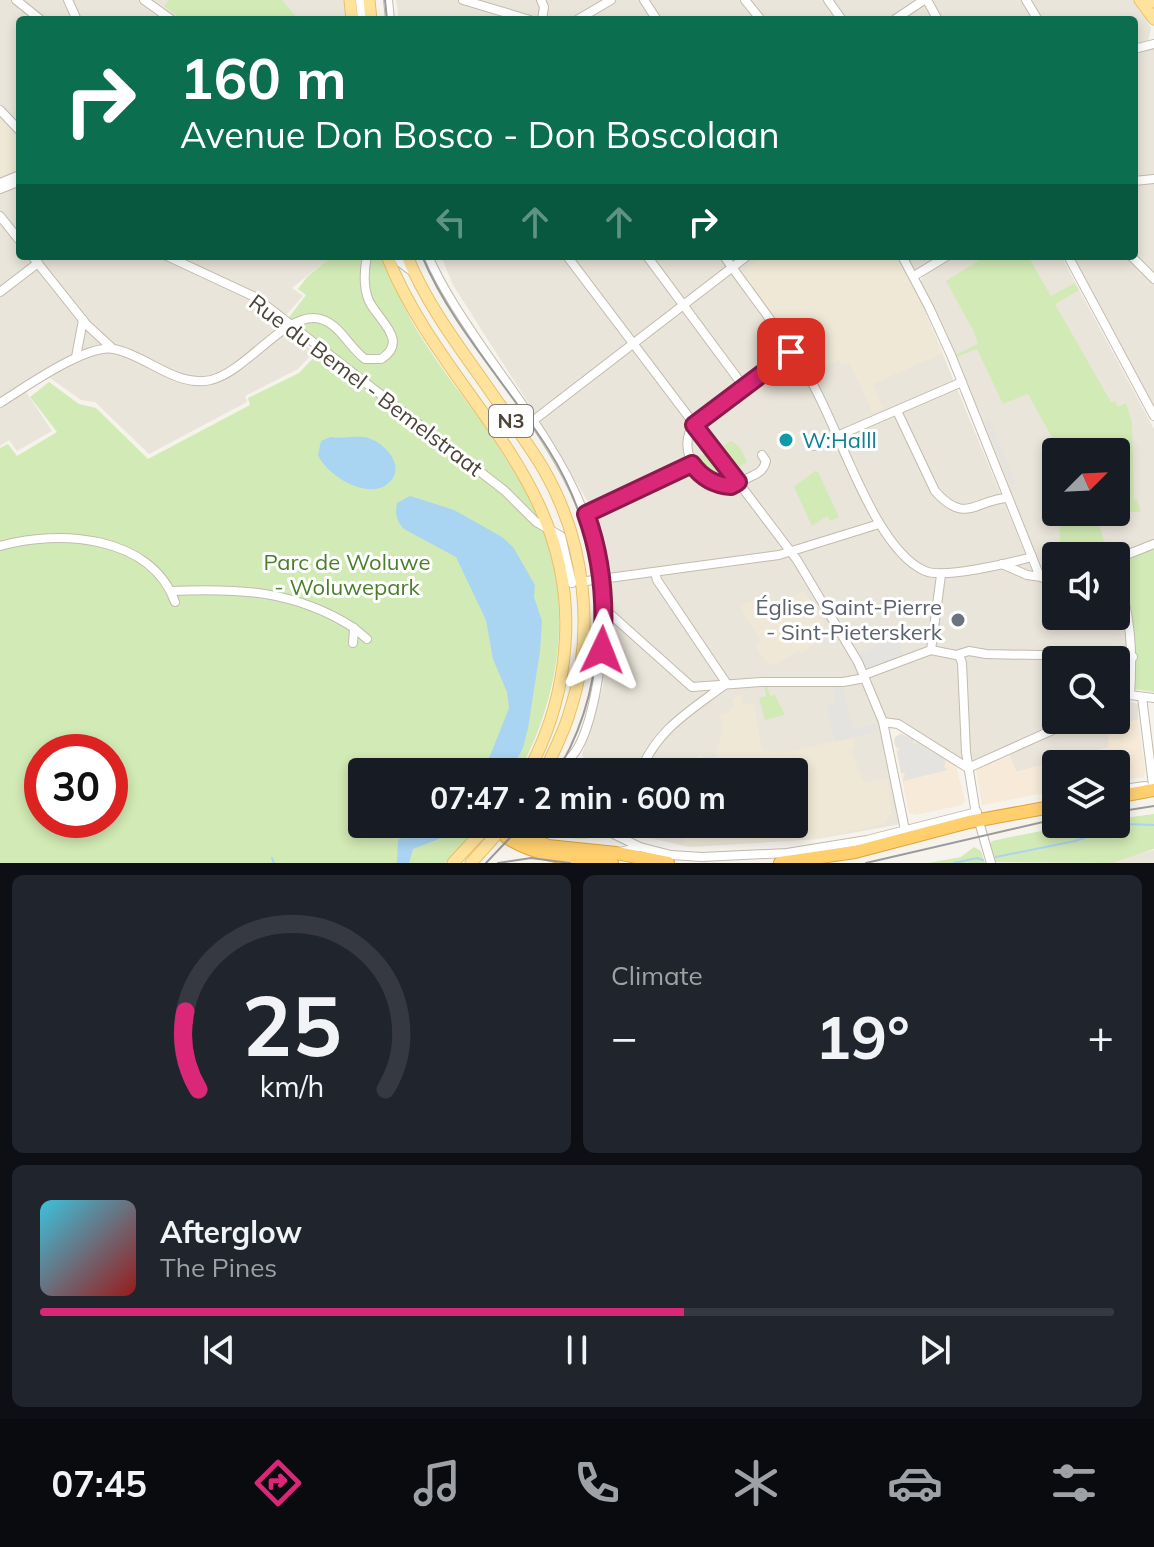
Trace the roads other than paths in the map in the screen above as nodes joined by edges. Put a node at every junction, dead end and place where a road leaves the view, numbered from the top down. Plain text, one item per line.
1 (16, 0) edge
2 (144, 0) edge
3 (463, 0) edge
4 (611, 0) edge
5 (745, 0) edge
6 (926, 0) edge
7 (1140, 0) edge
8 (476, 2) edge
9 (36, 16) edge
10 (166, 16) edge
11 (518, 16) edge
12 (584, 16) edge
13 (758, 16) edge
14 (900, 16) edge
15 (1154, 19) edge
16 (0, 110) edge
17 (16, 127) edge
18 (0, 216) edge
19 (16, 236) edge
20 (35, 260) edge
21 (176, 260) edge
22 (366, 260) edge
23 (389, 260) edge
24 (399, 260) edge
25 (408, 260) edge
26 (430, 260) edge
27 (570, 260) edge
28 (650, 260) edge
29 (727, 260) edge
30 (742, 260) edge
31 (904, 260) edge
32 (940, 260) edge
33 (1070, 260) edge
34 (1135, 260) edge
35 (732, 267) junction
36 (413, 272) junction
37 (914, 276) junction
38 (1154, 279) edge
39 (0, 292) edge
40 (684, 305) junction
41 (83, 320) junction
42 (291, 326) junction
43 (634, 344) junction
44 (112, 348) junction
45 (791, 352) junction
46 (76, 357) junction
47 (962, 382) junction
48 (744, 387) junction
49 (1, 401) edge
50 (897, 411) junction
51 (1154, 416) edge
52 (534, 420) junction
53 (694, 425) junction
54 (837, 435) junction
55 (814, 446) dead end
56 (762, 455) dead end
57 (692, 464) junction
58 (738, 482) junction
59 (1008, 498) junction
60 (586, 514) junction
61 (879, 524) junction
62 (552, 533) junction
63 (1154, 544) edge
64 (0, 546) edge
65 (791, 553) junction
66 (1130, 553) edge
67 (1032, 557) junction
68 (1002, 564) junction
69 (655, 572) junction
70 (941, 575) junction
71 (1042, 577) edge
72 (1042, 578) edge
73 (601, 579) junction
74 (572, 583) junction
75 (171, 591) junction
76 (175, 602) dead end
77 (604, 612) junction
78 (1130, 626) edge
79 (354, 628) junction
80 (367, 639) dead end
81 (353, 643) dead end
82 (931, 650) junction
83 (959, 655) junction
84 (1133, 657) junction
85 (865, 677) junction
86 (727, 684) junction
87 (1130, 695) joint
88 (1142, 697) junction
89 (1154, 698) edge
90 (883, 722) junction
91 (1044, 734) edge
92 (534, 758) edge
93 (551, 758) edge
94 (568, 758) edge
95 (646, 758) edge
96 (968, 768) junction
97 (1154, 789) edge
98 (1130, 790) edge
99 (1130, 795) edge
100 (1042, 803) edge
101 (1042, 810) edge
102 (1026, 811) junction
103 (1042, 811) edge
104 (979, 820) junction
105 (905, 830) junction
106 (486, 838) edge
107 (492, 838) edge
108 (508, 838) edge
109 (530, 838) edge
110 (625, 838) edge
111 (640, 847) junction
112 (614, 858) edge
113 (453, 863) edge
114 (471, 863) edge
115 (668, 863) edge
116 (780, 863) edge
117 (827, 863) edge
118 (991, 863) edge

1 - 9 street
2 - 10 street
3 - 8 street
4 - 12 street
5 - 13 street
6 - 14 street
7 - 15 main road
8 - 11 street
16 - 17 street
18 - 19 street
20 - 39 street
20 - 41 street
21 - 42 street, Rue du Bemel - Bemelstraat
22 - 42 street
23 - 62 main road, N3
24 - 36 street
25 - 36 main road, N3
26 - 52 street
27 - 43 street
28 - 40 street
29 - 35 street
30 - 35 street
31 - 37 street
32 - 37 street
33 - 51 street
34 - 38 street
35 - 40 street
35 - 45 street
36 - 74 main road, N3
37 - 47 street
40 - 43 street
40 - 48 street
41 - 44 street
41 - 46 street
42 - 44 street
42 - 62 street, Rue du Bemel - Bemelstraat
43 - 52 street
43 - 53 street
44 - 46 street
45 - 48 street
45 - 54 street
46 - 49 street
47 - 50 street
47 - 59 street
48 - 53 street
50 - 54 street
50 - 59 street
52 - 60 street
53 - 57 street
53 - 58 street
54 - 55 street
54 - 61 street
56 - 58 street
57 - 58 street
57 - 60 street
58 - 65 street
59 - 67 street
60 - 73 street
61 - 65 street
61 - 70 street
62 - 74 main road, N3
63 - 66 street
64 - 75 street
65 - 69 street
65 - 85 street
67 - 68 street
67 - 71 street
68 - 70 street
68 - 72 street
69 - 73 street
69 - 86 street
70 - 82 street
73 - 74 street
73 - 77 street
74 - 92 main road, N3
74 - 93 main road, N3
75 - 76 street
75 - 79 street
77 - 86 street
77 - 94 street
78 - 84 street
79 - 80 street
79 - 81 street
82 - 83 street
82 - 85 street
83 - 84 street
83 - 96 street
84 - 87 street
85 - 86 street
85 - 90 street
86 - 95 street
87 - 88 street
88 - 89 street
88 - 97 street
90 - 96 street
90 - 105 street
91 - 96 street
96 - 104 street
97 - 98 street
97 - 99 highway
100 - 102 street
101 - 102 highway
102 - 104 highway
103 - 104 highway
104 - 105 street
104 - 116 highway
104 - 117 highway
104 - 118 street
105 - 111 street
106 - 113 main road
107 - 114 main road
108 - 112 highway
109 - 112 highway
110 - 111 street
111 - 112 street
112 - 115 highway

